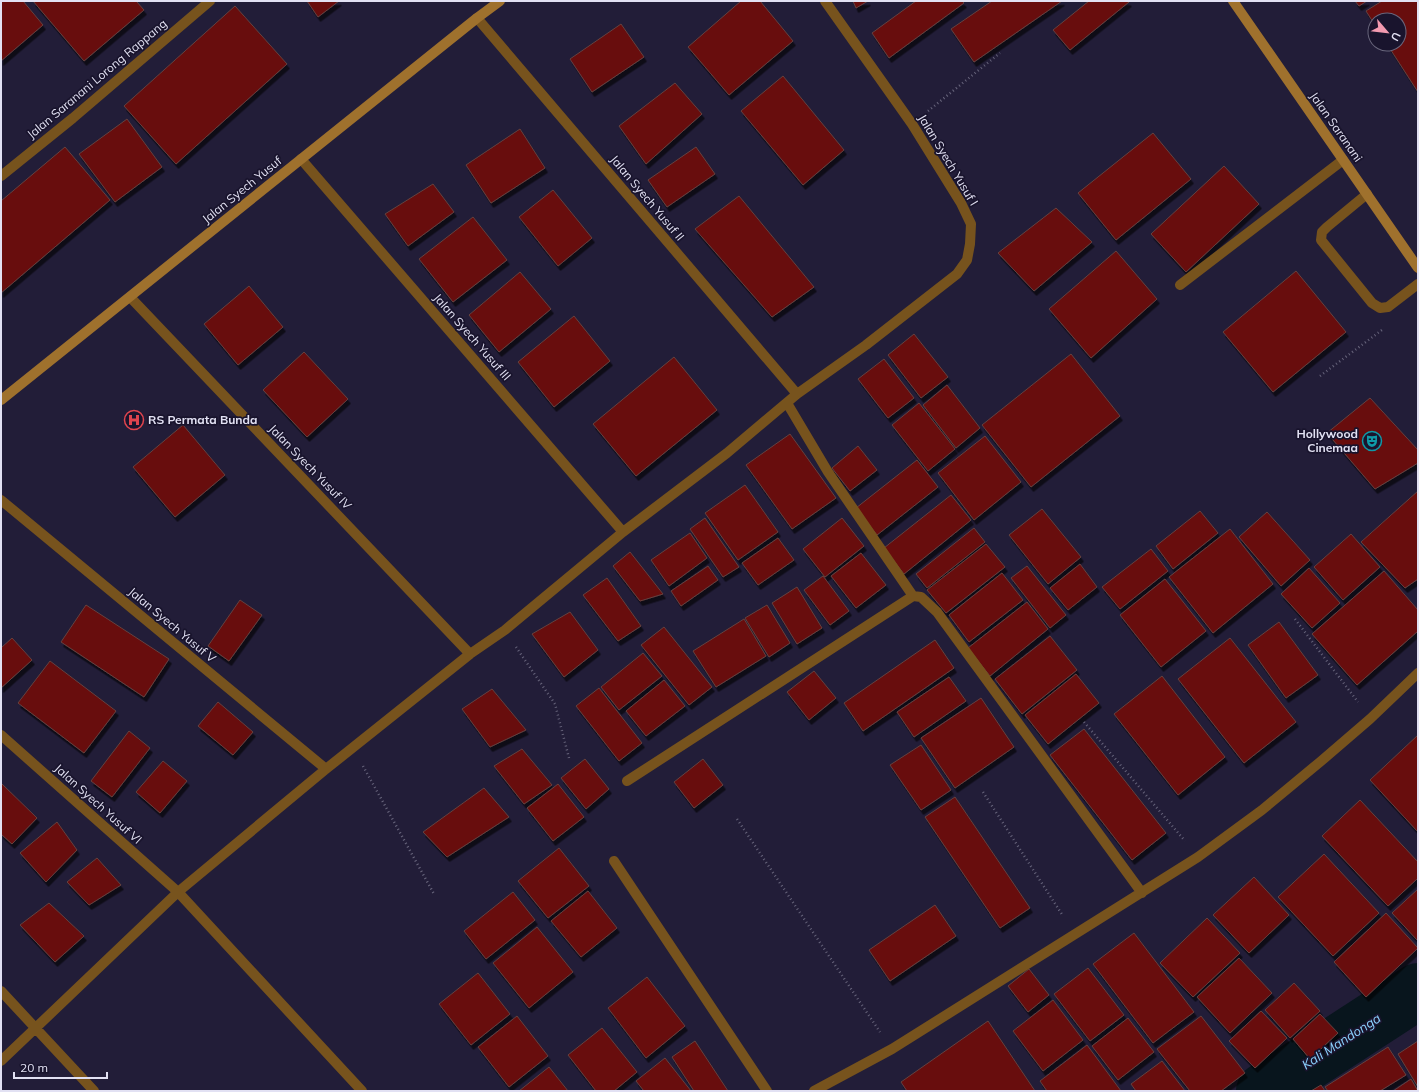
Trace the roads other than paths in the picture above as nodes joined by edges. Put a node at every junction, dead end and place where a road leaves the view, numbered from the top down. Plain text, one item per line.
1 (210, 1) edge
2 (500, 1) edge
3 (825, 1) edge
4 (1233, 1) edge
5 (477, 18) junction
6 (301, 159) junction
7 (1344, 160) junction
8 (1, 176) edge
9 (1367, 194) junction
10 (1418, 268) edge
11 (1418, 284) edge
12 (1180, 285) dead end
13 (130, 297) junction
14 (797, 394) junction
15 (1, 400) edge
16 (787, 402) junction
17 (1, 500) edge
18 (623, 532) junction
19 (913, 596) junction
20 (470, 654) junction
21 (1418, 673) edge
22 (1, 735) edge
23 (326, 769) junction
24 (627, 781) dead end
25 (614, 861) dead end
26 (178, 892) junction
27 (1142, 892) junction
28 (1, 991) edge
29 (36, 1028) junction
30 (1, 1061) edge
31 (94, 1091) edge
32 (362, 1091) edge
33 (767, 1091) edge
34 (814, 1091) edge

1 - 8 street, Jalan Saranani Lorong Rappang
2 - 5 street, Jalan Syech Yusuf
3 - 14 street, Jalan Syech Yusuf I
4 - 7 street, Jalan Saranani
5 - 6 street, Jalan Syech Yusuf
5 - 14 street, Jalan Syech Yusuf II
6 - 13 street, Jalan Syech Yusuf
6 - 18 street, Jalan Syech Yusuf III
7 - 9 street, Jalan Saranani
7 - 12 street
9 - 10 street, Jalan Saranani
9 - 11 street
13 - 15 street, Jalan Syech Yusuf
13 - 20 street, Jalan Syech Yusuf IV
14 - 16 street, Jalan Syech Yusuf I
16 - 18 street, Jalan Syech Yusuf I
16 - 19 street
17 - 23 street, Jalan Syech Yusuf V
18 - 20 street, Jalan Syech Yusuf I
19 - 24 street
19 - 27 street
20 - 23 street, Jalan Syech Yusuf I
21 - 27 street
22 - 26 street, Jalan Syech Yusuf VI
23 - 26 street, Jalan Syech Yusuf I
25 - 33 street
26 - 29 street, Jalan Syech Yusuf I
26 - 32 street, Jalan Syech Yusuf VI
27 - 34 street
28 - 29 street
29 - 30 street, Jalan Syech Yusuf I
29 - 31 street

